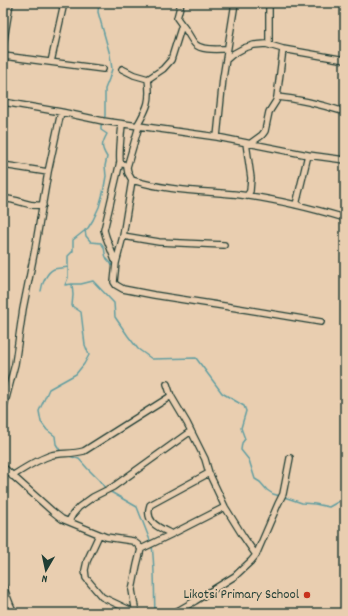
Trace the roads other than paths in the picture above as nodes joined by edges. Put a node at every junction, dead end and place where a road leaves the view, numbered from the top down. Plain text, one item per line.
1 (10, 3) edge
2 (64, 3) edge
3 (181, 3) edge
4 (235, 3) edge
5 (269, 3) edge
6 (182, 25) junction
7 (269, 44) junction
8 (3, 46) edge
9 (227, 49) junction
10 (284, 49) junction
11 (3, 57) edge
12 (226, 60) junction
13 (345, 60) edge
14 (51, 62) junction
15 (103, 69) dead end
16 (122, 69) dead end
17 (148, 79) junction
18 (277, 97) junction
19 (3, 102) edge
20 (61, 112) junction
21 (345, 112) edge
22 (122, 124) junction
23 (138, 126) junction
24 (217, 137) junction
25 (248, 143) junction
26 (308, 155) junction
27 (345, 160) edge
28 (120, 162) junction
29 (3, 166) edge
30 (127, 167) junction
31 (48, 172) junction
32 (132, 180) junction
33 (247, 196) junction
34 (3, 199) edge
35 (43, 205) junction
36 (296, 205) junction
37 (345, 218) edge
38 (123, 236) junction
39 (224, 246) dead end
40 (116, 263) junction
41 (321, 322) dead end
42 (167, 384) dead end
43 (171, 396) junction
44 (3, 410) edge
45 (191, 431) junction
46 (290, 458) dead end
47 (3, 466) edge
48 (209, 473) junction
49 (12, 476) junction
50 (225, 506) junction
51 (69, 521) junction
52 (172, 534) junction
53 (99, 535) junction
54 (141, 550) junction
55 (256, 555) junction
56 (3, 586) edge
57 (10, 604) junction
58 (3, 610) edge
59 (14, 613) edge
60 (174, 613) edge

1 - 8 street
2 - 14 street
3 - 6 street
4 - 9 street
5 - 7 street
6 - 9 street
6 - 17 street
7 - 10 street
7 - 12 street
9 - 12 street
10 - 13 street
10 - 18 street
11 - 14 street
12 - 24 street
14 - 15 street
16 - 17 street
17 - 23 street
18 - 21 street
18 - 25 street
19 - 20 street
20 - 22 street
20 - 31 street
22 - 23 street
22 - 28 street
23 - 24 street
23 - 30 street
24 - 25 street
25 - 26 street
25 - 33 street
26 - 27 street
26 - 36 street
28 - 30 street
28 - 40 street
29 - 31 street
30 - 32 street
31 - 35 street
32 - 33 street
32 - 38 street
33 - 36 street
34 - 35 street
35 - 44 street
36 - 37 street
38 - 39 street
38 - 40 street
40 - 41 street
42 - 43 street
43 - 45 street
43 - 49 street
45 - 48 street
45 - 51 street
46 - 55 street
47 - 49 street
48 - 50 street
48 - 52 street
49 - 51 street
50 - 52 street
50 - 55 street
51 - 53 street
52 - 54 street
53 - 54 street
53 - 54 street
55 - 60 street
56 - 57 street
57 - 58 street
57 - 59 street

